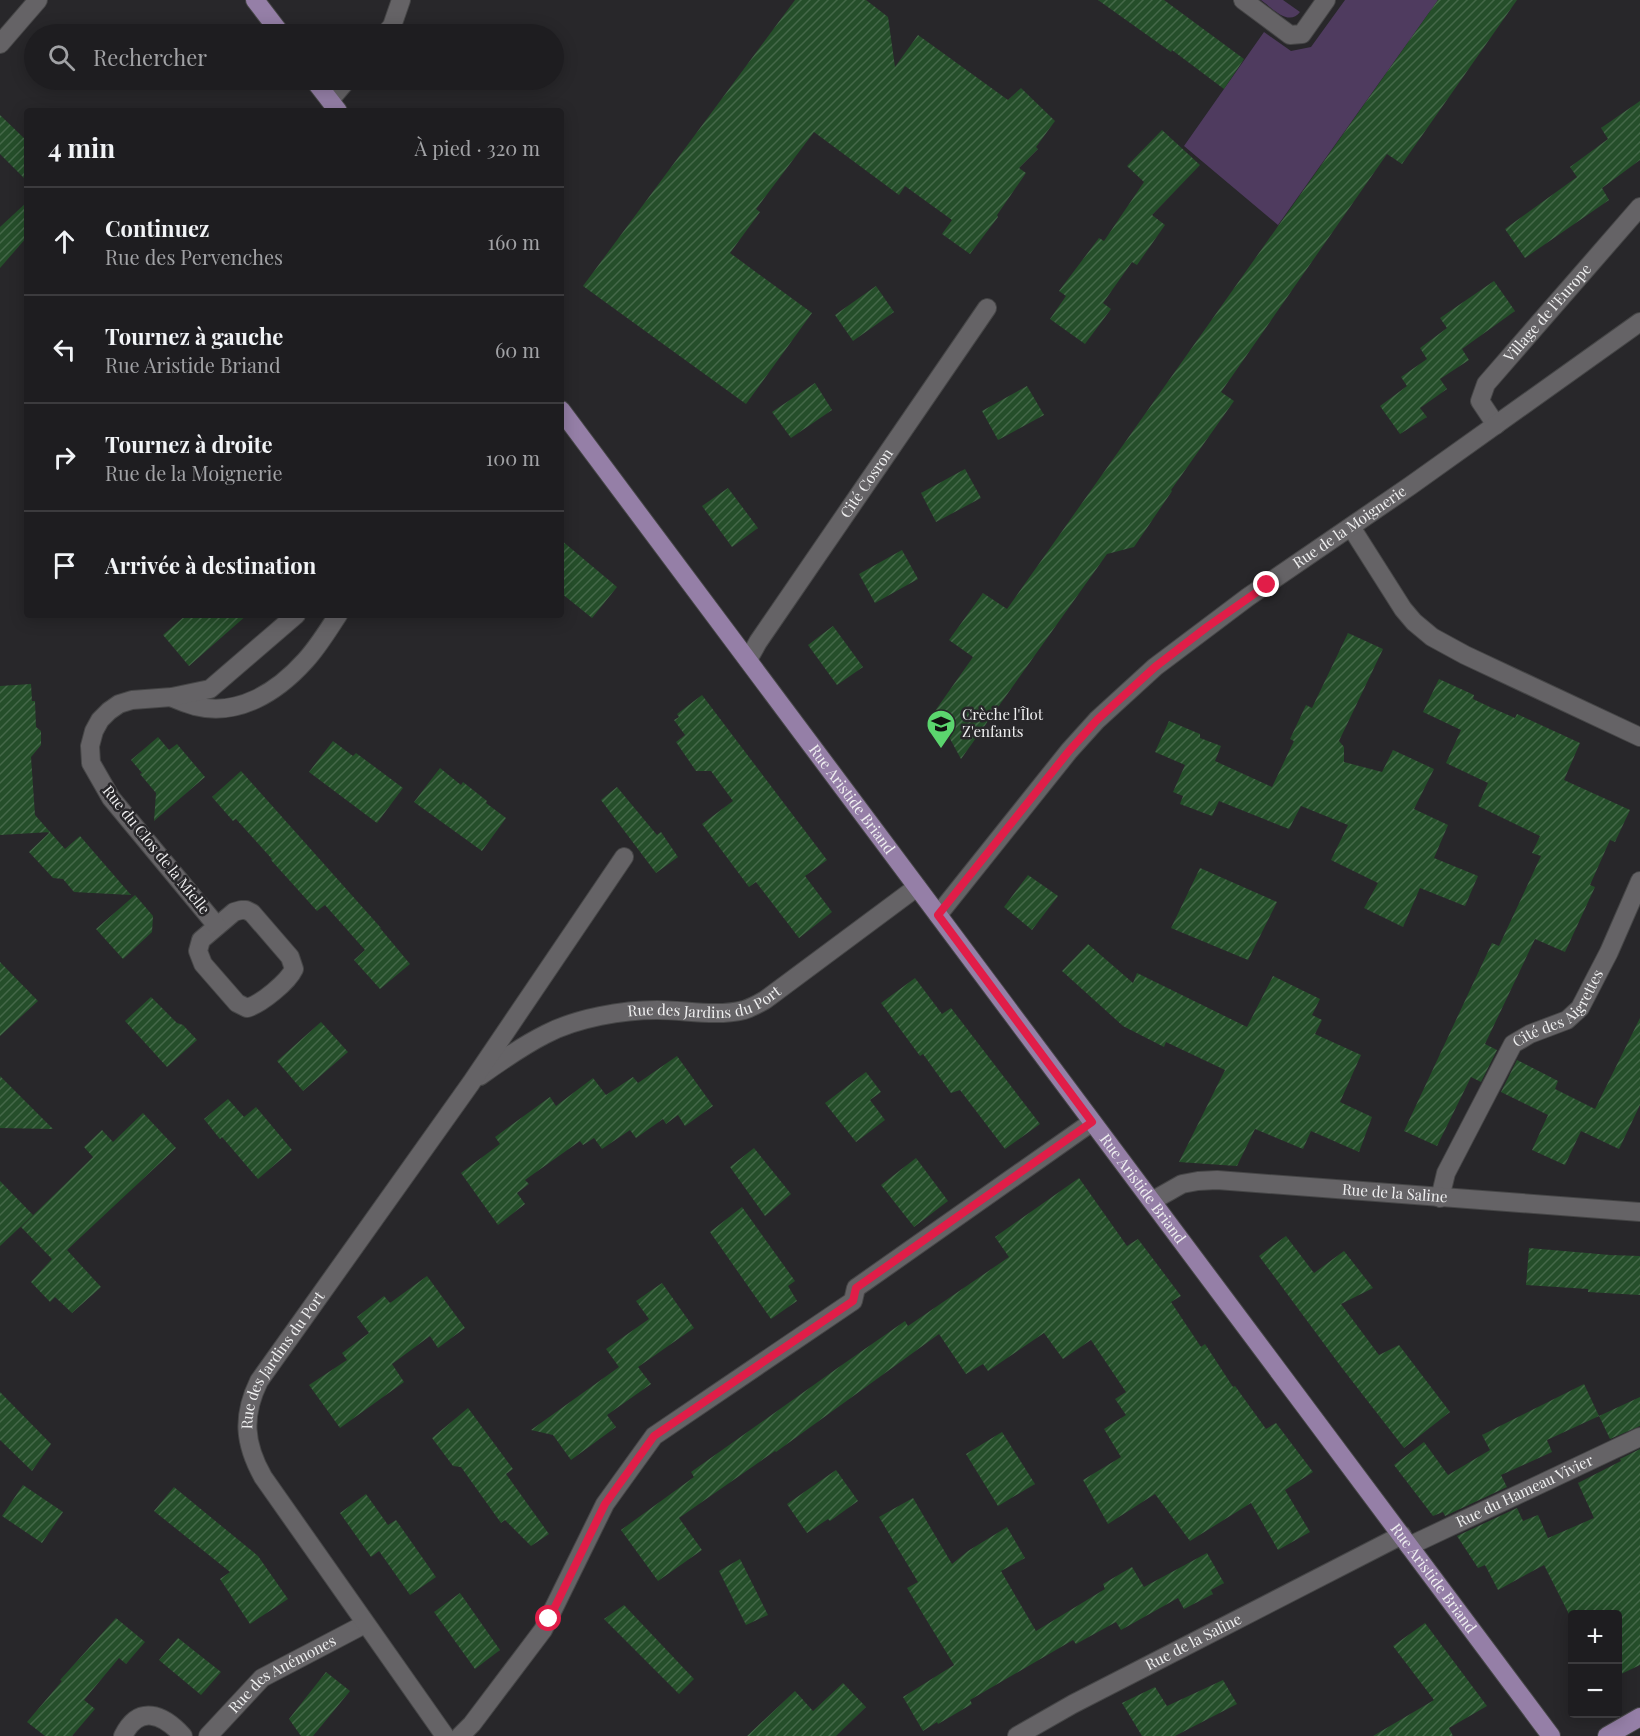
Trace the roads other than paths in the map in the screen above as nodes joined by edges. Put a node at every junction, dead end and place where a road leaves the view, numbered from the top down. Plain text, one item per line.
1 (38, 0) edge
2 (255, 0) edge
3 (400, 0) edge
4 (1243, 0) edge
5 (1326, 0) edge
6 (273, 24) edge
7 (393, 24) edge
8 (0, 44) edge
9 (322, 90) edge
10 (342, 90) edge
11 (334, 106) edge
12 (1640, 207) edge
13 (987, 308) dead end
14 (1640, 322) edge
15 (564, 414) edge
16 (1496, 425) junction
17 (1351, 527) junction
18 (293, 618) edge
19 (336, 618) edge
20 (747, 660) junction
21 (172, 697) junction
22 (1640, 737) edge
23 (624, 857) dead end
24 (1640, 881) edge
25 (917, 887) junction
26 (938, 915) junction
27 (217, 926) junction
28 (471, 1083) junction
29 (1092, 1122) junction
30 (1440, 1198) junction
31 (1152, 1201) junction
32 (1640, 1212) edge
33 (1640, 1437) edge
34 (1406, 1541) junction
35 (365, 1624) junction
36 (1640, 1716) edge
37 (123, 1736) edge
38 (183, 1736) edge
39 (208, 1736) edge
40 (445, 1736) edge
41 (459, 1736) edge
42 (1017, 1736) edge
43 (1551, 1736) edge
44 (1607, 1736) edge

1 - 8 street
2 - 6 main road
3 - 7 street
4 - 5 street
9 - 11 main road
10 - 11 street
12 - 16 street, Village de l'Europe
13 - 20 street, Cité Cosron
14 - 16 street, Rue de la Moignerie
15 - 20 main road, Rue Aristide Briand
16 - 17 street, Rue de la Moignerie
17 - 22 street
17 - 26 street, Rue de la Moignerie
18 - 21 street, Rue du Clos de la Mielle
19 - 21 street
20 - 25 main road, Rue Aristide Briand
21 - 27 street, Rue du Clos de la Mielle
23 - 28 street, Rue des Jardins du Port
24 - 30 street, Cité des Aigrettes
25 - 26 main road, Rue Aristide Briand
25 - 28 street, Rue des Jardins du Port
26 - 29 main road, Rue Aristide Briand
27 - 27 street, Rue du Clos de la Mielle
28 - 35 street, Rue des Jardins du Port
29 - 31 main road, Rue Aristide Briand
29 - 41 street
30 - 31 street, Rue de la Saline
30 - 32 street, Rue de la Saline
31 - 34 main road, Rue Aristide Briand
33 - 34 street, Rue du Hameau Vivier
34 - 42 street, Rue de la Saline
34 - 43 main road, Rue Aristide Briand
35 - 39 street, Rue des Anémones
35 - 40 street, Rue des Jardins du Port
36 - 44 main road
37 - 38 street

